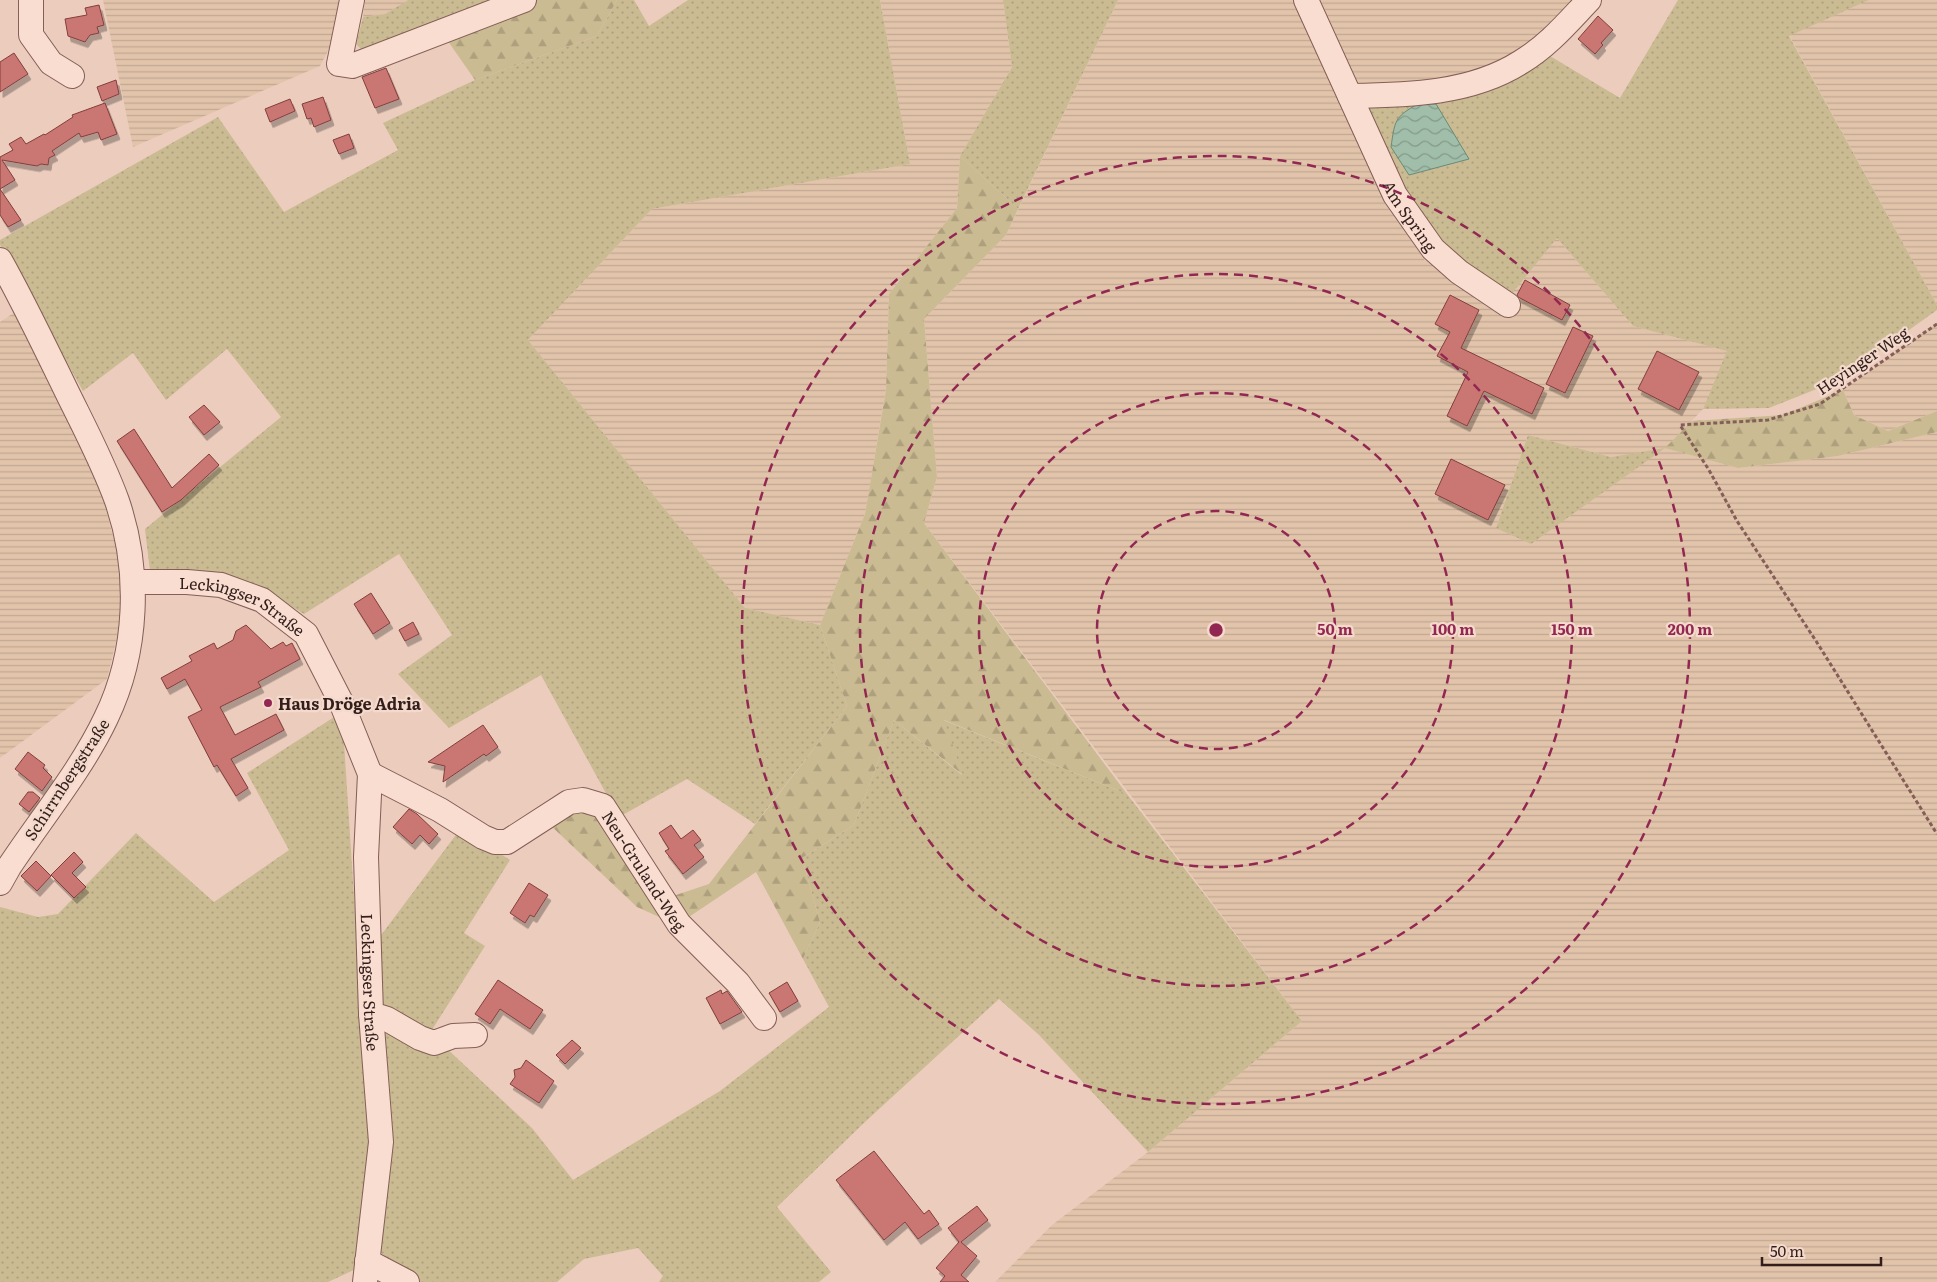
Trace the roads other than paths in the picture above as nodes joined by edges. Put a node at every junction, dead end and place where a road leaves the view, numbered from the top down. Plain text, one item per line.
1 (31, 0) edge
2 (352, 0) edge
3 (524, 0) edge
4 (1306, 0) edge
5 (1589, 0) edge
6 (72, 76) dead end
7 (1350, 96) junction
8 (3, 272) edge
9 (1508, 305) dead end
10 (133, 582) junction
11 (370, 774) junction
12 (3, 870) edge
13 (371, 1014) junction
14 (764, 1018) dead end
15 (476, 1034) dead end
16 (366, 1271) edge
17 (406, 1282) edge

1 - 6 street
2 - 3 street
4 - 7 street, Am Spring
5 - 7 street
7 - 9 street, Am Spring
8 - 10 street
10 - 11 street, Leckingser Straße
10 - 12 street, Schirrnbergstraße
11 - 13 street, Leckingser Straße
11 - 14 street, Neu-Gruland-Weg
13 - 15 street
13 - 16 street, Leckingser Straße
16 - 17 street

